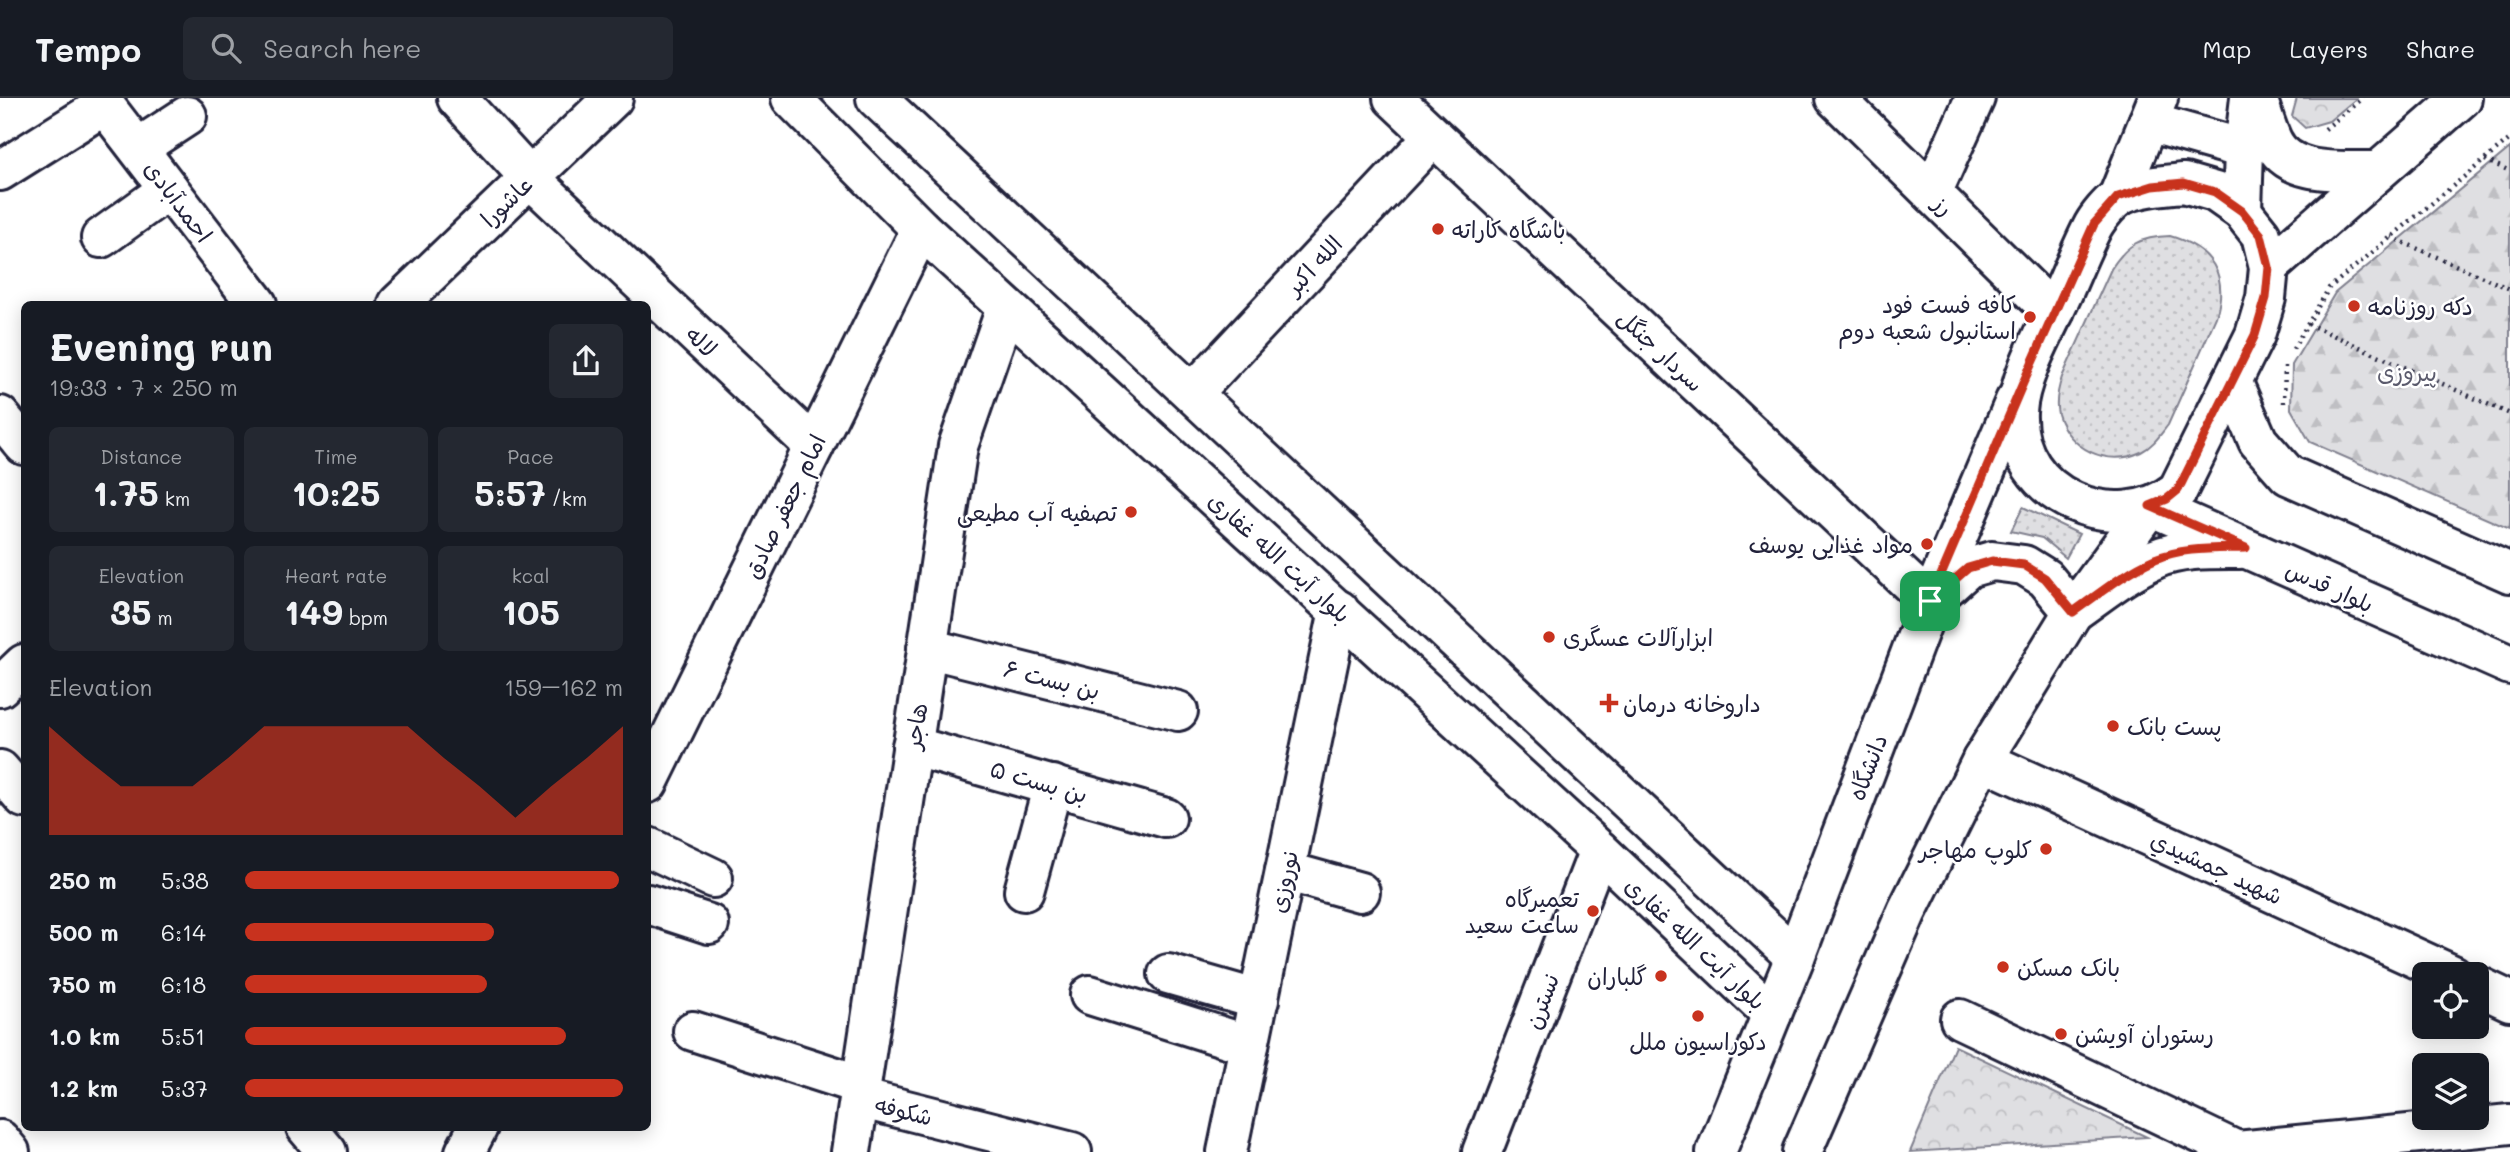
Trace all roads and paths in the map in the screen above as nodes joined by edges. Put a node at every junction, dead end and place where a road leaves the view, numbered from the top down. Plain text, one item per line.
1 (457, 98) edge
2 (613, 98) edge
3 (791, 98) edge
4 (876, 98) edge
5 (1393, 98) edge
6 (1835, 98) edge
7 (1975, 98) edge
8 (2250, 98) edge
9 (2257, 98) edge
10 (2363, 98) edge
11 (2462, 98) edge
12 (102, 102) edge
13 (2153, 110) edge
14 (187, 116) dead end
15 (2325, 130) dead end
16 (1433, 137) junction
17 (2510, 139) edge
18 (138, 148) junction
19 (2244, 149) junction
20 (2485, 160) junction
21 (0, 171) edge
22 (2378, 171) junction
23 (2510, 171) edge
24 (530, 178) junction
25 (169, 189) junction
26 (1932, 193) junction
27 (2118, 197) junction
28 (2242, 211) junction
29 (921, 229) junction
30 (2391, 237) junction
31 (102, 238) dead end
32 (2269, 267) junction
33 (2510, 289) edge
34 (255, 301) edge
35 (401, 301) edge
36 (1006, 307) junction
37 (2054, 313) junction
38 (2308, 324) junction
39 (2290, 354) dead end
40 (2285, 364) dead end
41 (2232, 382) junction
42 (2023, 383) junction
43 (1193, 393) junction
44 (2284, 410) dead end
45 (2510, 414) edge
46 (0, 416) edge
47 (21, 441) edge
48 (814, 446) junction
49 (2150, 506) junction
50 (2246, 548) junction
51 (2510, 573) edge
52 (1930, 601) junction
53 (1339, 610) junction
54 (2073, 612) junction
55 (927, 648) junction
56 (2510, 665) edge
57 (21, 667) edge
58 (0, 687) edge
59 (1178, 710) dead end
60 (912, 746) junction
61 (1982, 760) junction
62 (651, 764) edge
63 (0, 770) edge
64 (1053, 785) junction
65 (21, 794) edge
66 (1166, 818) dead end
67 (651, 848) edge
68 (1599, 850) junction
69 (1285, 872) junction
70 (713, 878) dead end
71 (1024, 891) dead end
72 (1360, 892) dead end
73 (651, 905) edge
74 (709, 924) dead end
75 (1795, 957) junction
76 (2425, 962) edge
77 (1168, 974) dead end
78 (2489, 991) edge
79 (1090, 995) dead end
80 (1259, 1000) junction
81 (2510, 1001) edge
82 (1772, 1014) junction
83 (1959, 1019) dead end
84 (693, 1031) dead end
85 (1250, 1045) junction
86 (860, 1091) junction
87 (2510, 1124) edge
88 (309, 1131) edge
89 (476, 1131) edge
90 (0, 1140) edge
91 (2237, 1151) edge
92 (10, 1152) edge
93 (327, 1152) edge
94 (466, 1152) edge
95 (851, 1152) edge
96 (1072, 1152) edge
97 (1227, 1152) edge
98 (1482, 1152) edge
99 (1716, 1152) edge
100 (1802, 1152) edge
101 (2227, 1152) edge

1 - 24 street, لاله
2 - 24 street, عاشورا
3 - 29 street, بلوار آیت الله غفاری
4 - 43 street
5 - 16 street, سردار جنگل
6 - 26 street, رز
7 - 26 street
8 - 19 street
9 - 22 street
10 - 15 path
11 - 22 street
12 - 18 street, احمدآبادی
12 - 21 street
13 - 19 street
13 - 27 street
14 - 18 street
16 - 43 street, الله اکبر
16 - 52 street, سردار جنگل
17 - 20 path
18 - 25 street, احمدآبادی
19 - 28 street
20 - 23 path
20 - 30 path
22 - 32 street
24 - 35 street, عاشورا
24 - 48 street, لاله
25 - 31 street
25 - 34 street, احمدآبادی
26 - 37 street, رز
27 - 28 street
27 - 37 street
28 - 32 street
29 - 36 street, بلوار آیت الله غفاری
29 - 48 street, امام جعفر صادق
30 - 33 path
30 - 38 path
32 - 41 street
36 - 53 street, بلوار آیت الله غفاری
36 - 55 street, هاجر
37 - 42 street
38 - 39 path
38 - 45 path
40 - 44 path
41 - 49 street
41 - 51 street
42 - 49 street
42 - 52 street, دانشگاه
43 - 75 street
46 - 47 street
48 - 62 street, امام جعفر صادق
49 - 50 street, بلوار قدس
49 - 54 street
50 - 54 street
50 - 56 street, بلوار قدس
52 - 54 street
52 - 75 street, دانشگاه
53 - 68 street, بلوار آیت الله غفاری
53 - 69 street, نوروزی
54 - 61 street
55 - 59 street, بن بست ۶
55 - 60 street, هاجر
57 - 58 street
60 - 64 street, بن بست ۵
60 - 86 street, هاجر
61 - 76 street, شهيد جمشيدي
61 - 100 street
63 - 65 street
64 - 66 street, بن بست ۵
64 - 71 street
67 - 70 street
68 - 82 street, بلوار آیت الله غفاری
68 - 98 street, نسترن
69 - 72 street
69 - 80 street, نوروزی
73 - 74 street
75 - 82 street, دانشگاه
77 - 80 street
78 - 81 street
79 - 85 street
80 - 85 street, نوروزی
82 - 99 street, دانشگاه
83 - 91 street
84 - 86 street, شکوفه
85 - 97 street, نوروزی
86 - 95 street, هاجر
86 - 96 street, شکوفه
87 - 91 street
88 - 93 street
89 - 94 street
90 - 92 street
91 - 101 street

